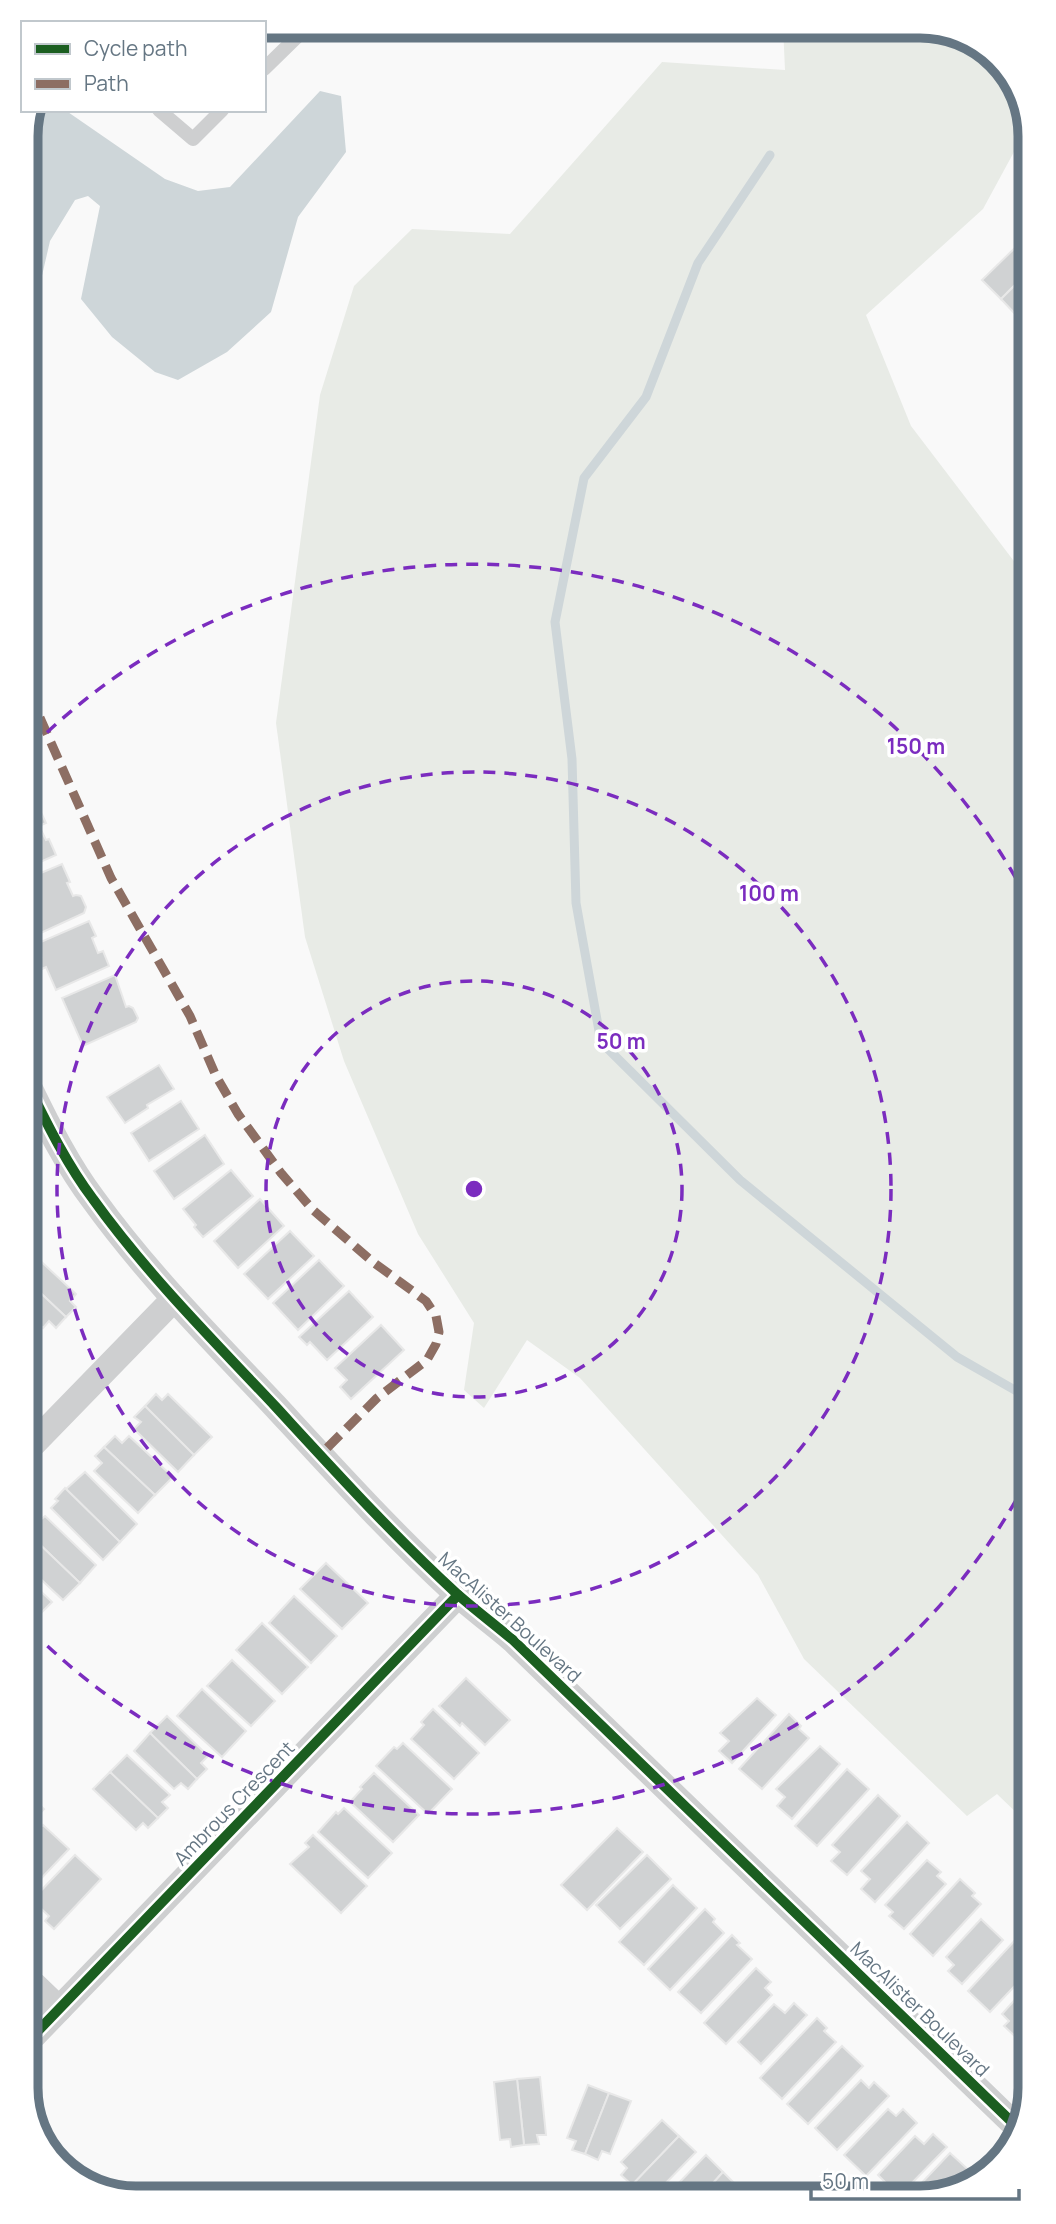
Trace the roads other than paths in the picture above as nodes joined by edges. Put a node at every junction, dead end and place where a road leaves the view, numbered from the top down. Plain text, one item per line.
1 (296, 38) edge
2 (266, 67) edge
3 (161, 112) edge
4 (220, 112) edge
5 (39, 1106) edge
6 (174, 1299) junction
7 (38, 1438) edge
8 (458, 1595) junction
9 (38, 1989) edge
10 (59, 2009) junction
11 (38, 2031) edge
12 (1011, 2121) edge

1 - 2 lane
3 - 4 lane
5 - 6 street, MacAlister Boulevard
6 - 7 street
6 - 8 street, MacAlister Boulevard
8 - 10 street, Ambrous Crescent
8 - 12 street, MacAlister Boulevard
9 - 10 street
10 - 11 street, Ambrous Crescent

